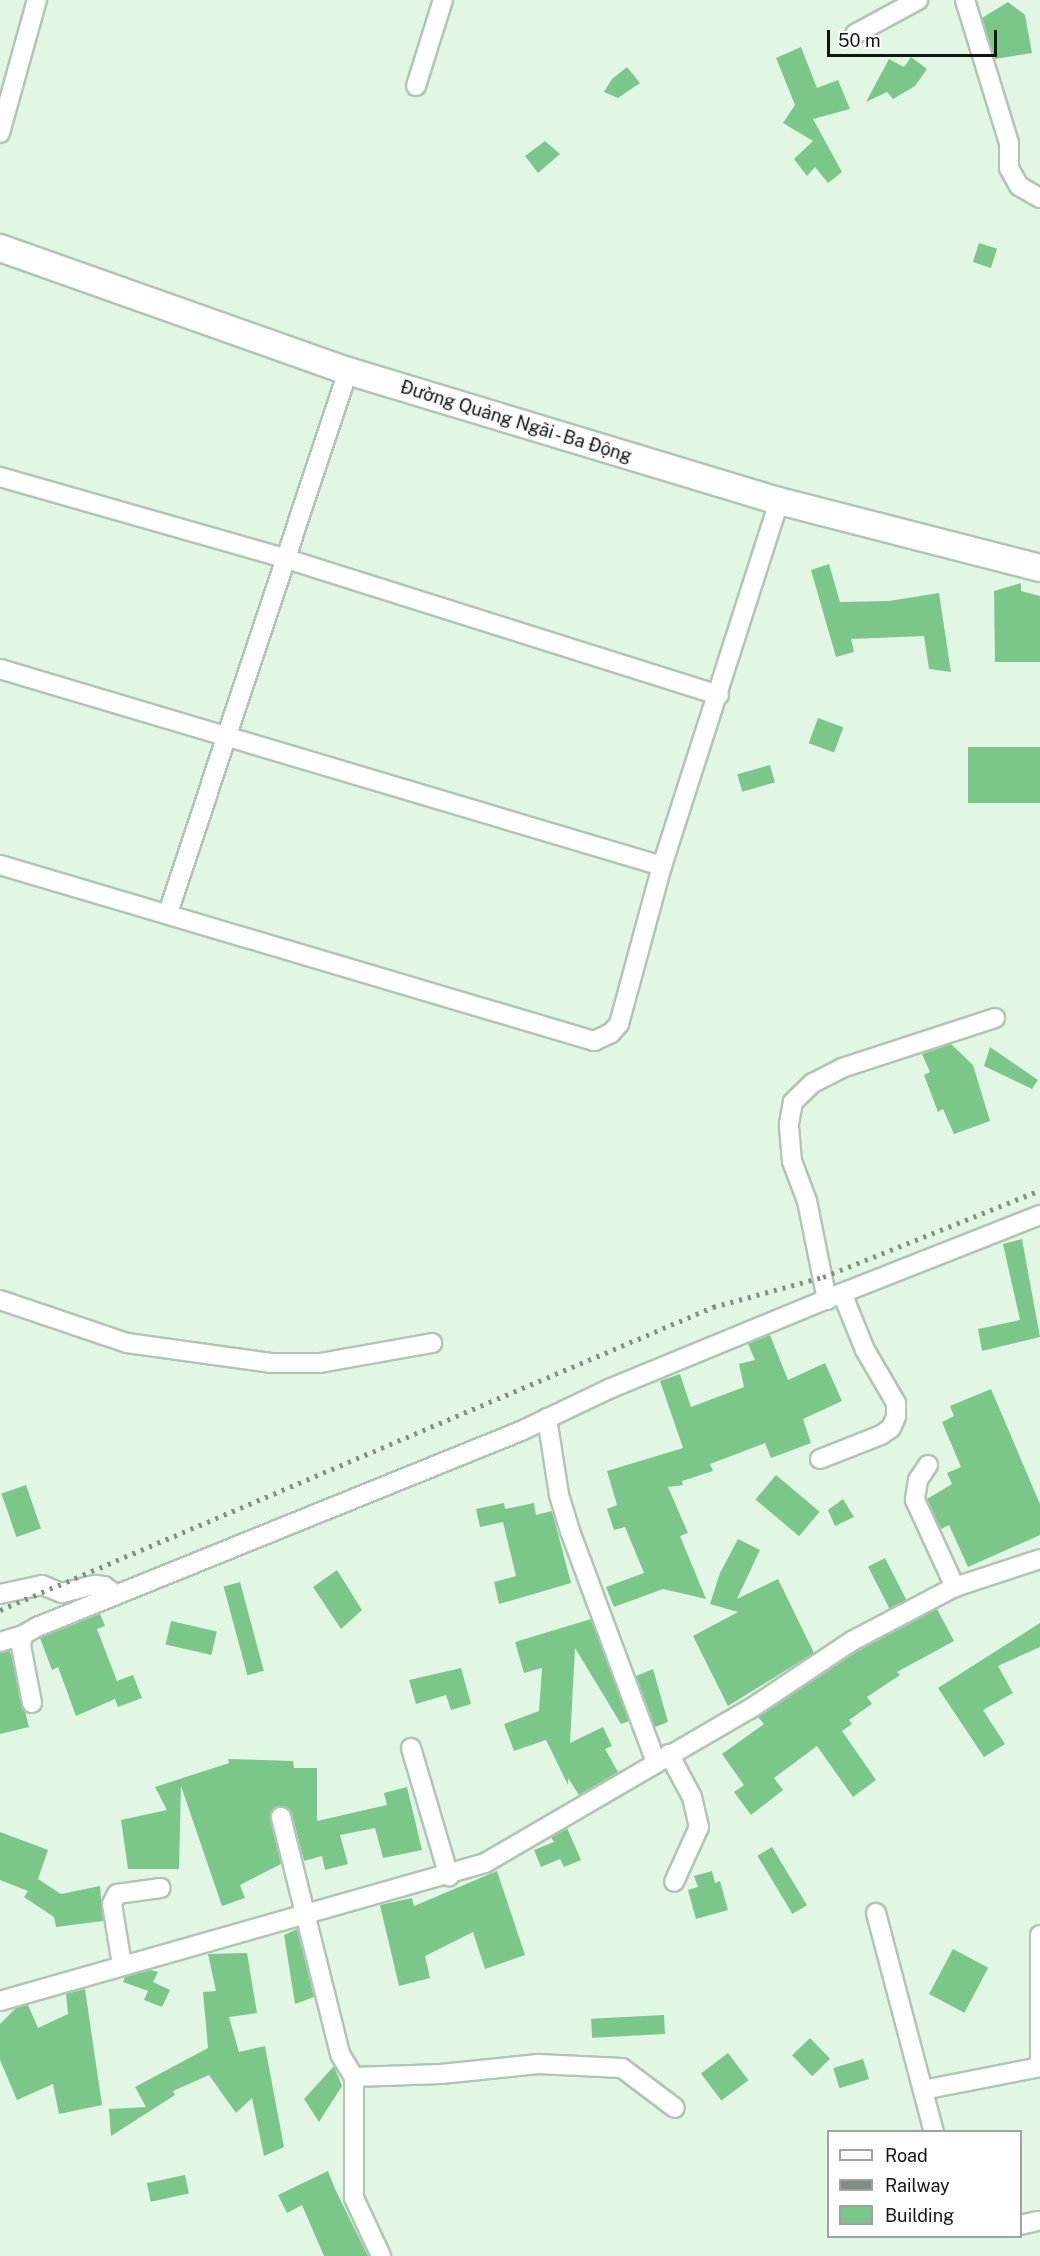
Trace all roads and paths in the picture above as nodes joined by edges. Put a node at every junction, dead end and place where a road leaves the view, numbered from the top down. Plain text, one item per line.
1 (37, 0) edge
2 (443, 0) edge
3 (918, 0) edge
4 (965, 0) edge
5 (855, 34) dead end
6 (416, 86) dead end
7 (0, 133) edge
8 (1040, 198) edge
9 (0, 248) edge
10 (348, 371) junction
11 (0, 477) edge
12 (779, 501) junction
13 (284, 558) junction
14 (1040, 568) edge
15 (0, 669) edge
16 (719, 694) junction
17 (227, 738) junction
18 (0, 865) edge
19 (662, 866) junction
20 (168, 914) junction
21 (995, 1018) dead end
22 (1040, 1215) edge
23 (835, 1296) junction
24 (0, 1300) edge
25 (432, 1343) dead end
26 (547, 1418) junction
27 (820, 1459) dead end
28 (928, 1465) dead end
29 (1040, 1558) edge
30 (955, 1587) junction
31 (0, 1594) edge
32 (116, 1595) junction
33 (23, 1635) junction
34 (0, 1642) edge
35 (32, 1703) dead end
36 (411, 1748) dead end
37 (662, 1758) junction
38 (281, 1817) dead end
39 (449, 1876) junction
40 (674, 1882) dead end
41 (161, 1888) dead end
42 (876, 1913) dead end
43 (305, 1914) junction
44 (1040, 1935) edge
45 (122, 1965) junction
46 (0, 2001) edge
47 (1040, 2067) edge
48 (354, 2077) junction
49 (923, 2090) junction
50 (675, 2108) dead end
51 (933, 2130) edge
52 (1039, 2222) edge
53 (1022, 2225) edge
54 (381, 2256) edge

1 - 7 street
2 - 6 street
3 - 5 street
4 - 8 street
9 - 10 main road, Đường Quảng Ngãi - Ba Động
10 - 12 main road, Đường Quảng Ngãi - Ba Động
10 - 13 street
11 - 13 street
12 - 14 main road, Đường Quảng Ngãi - Ba Động
12 - 16 street
13 - 16 street
13 - 17 street
15 - 17 street
16 - 19 street
17 - 19 street
17 - 20 street
18 - 20 street
19 - 20 street
21 - 23 street
22 - 23 street
23 - 26 street
23 - 27 street
24 - 25 street
26 - 32 street
26 - 37 street
28 - 30 street
29 - 30 street
30 - 37 street
31 - 32 street
32 - 33 street
33 - 34 street
33 - 35 street
36 - 39 street
37 - 39 street
37 - 40 street
38 - 43 street
39 - 43 street
41 - 45 street
42 - 49 street
43 - 45 street
43 - 48 street
44 - 47 street
45 - 46 street
47 - 49 street
48 - 50 street
48 - 54 street
49 - 51 street
52 - 53 street

